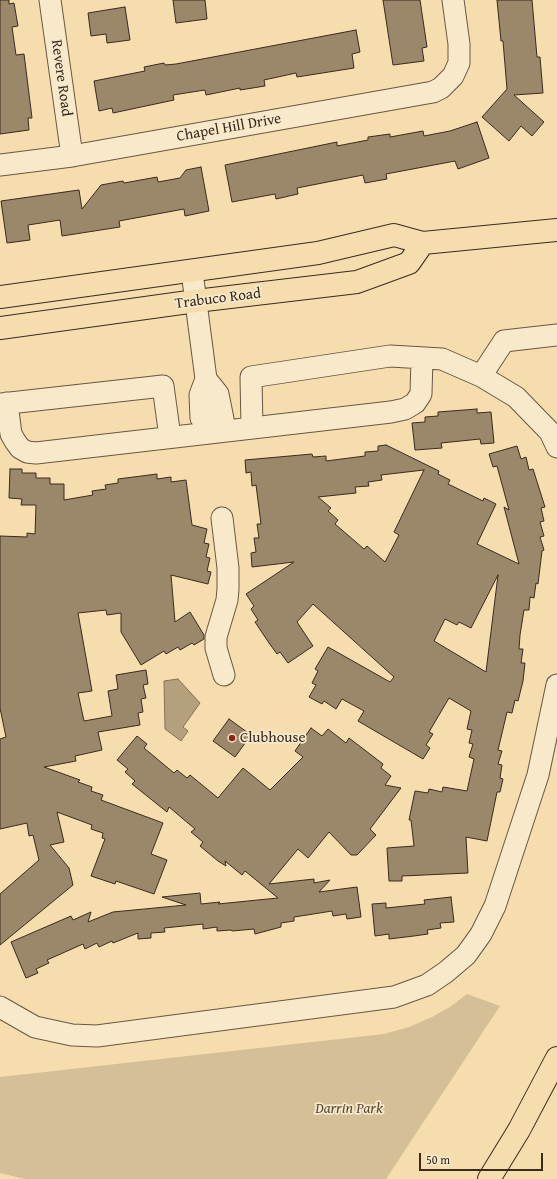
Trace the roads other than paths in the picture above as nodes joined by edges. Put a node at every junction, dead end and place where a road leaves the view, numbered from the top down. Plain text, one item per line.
1 (50, 0) edge
2 (453, 0) edge
3 (72, 156) junction
4 (0, 165) edge
5 (557, 230) edge
6 (423, 243) junction
7 (192, 272) junction
8 (0, 297) edge
9 (196, 301) junction
10 (0, 328) edge
11 (557, 335) edge
12 (422, 358) junction
13 (482, 376) junction
14 (3, 404) edge
15 (252, 428) junction
16 (213, 432) junction
17 (170, 437) junction
18 (557, 447) edge
19 (222, 518) dead end
20 (224, 675) dead end
21 (557, 685) edge
22 (0, 1008) edge
23 (557, 1058) edge
24 (489, 1179) edge

1 - 3 street, Revere Road
2 - 3 street, Chapel Hill Drive
3 - 4 street, Chapel Hill Drive
5 - 6 main road, Trabuco Road
6 - 7 main road, Trabuco Road
6 - 9 main road, Trabuco Road
7 - 8 main road, Trabuco Road
7 - 9 street
9 - 10 main road, Trabuco Road
9 - 16 street
11 - 13 street
12 - 13 street
12 - 15 street
12 - 15 street
13 - 18 street
14 - 17 street
14 - 17 street
15 - 16 street
16 - 17 street
19 - 20 street
21 - 22 street
23 - 24 main road

